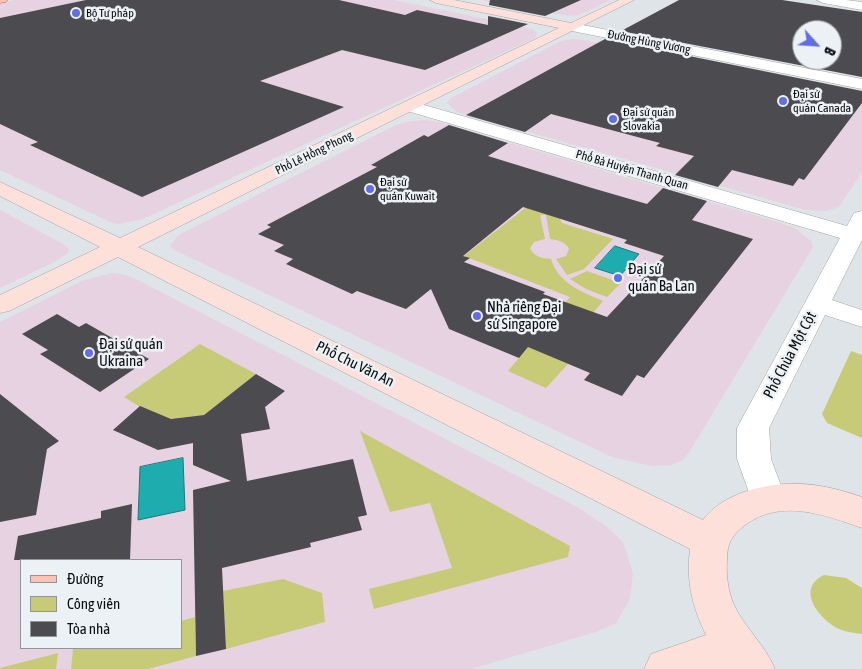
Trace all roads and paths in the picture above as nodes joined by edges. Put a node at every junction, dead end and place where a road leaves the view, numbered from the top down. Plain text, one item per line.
1 (436, 0) edge
2 (628, 0) edge
3 (823, 0) edge
4 (862, 6) edge
5 (572, 27) junction
6 (862, 84) edge
7 (410, 106) junction
8 (0, 188) edge
9 (857, 226) edge
10 (120, 247) junction
11 (817, 304) junction
12 (0, 305) edge
13 (862, 319) edge
14 (768, 499) junction
15 (862, 513) edge
16 (710, 541) junction
17 (744, 658) edge
18 (666, 669) edge

1 - 5 street, Đường Hùng Vương
2 - 5 street, Phố Lê Hồng Phong
3 - 4 street
5 - 6 street, Đường Hùng Vương
5 - 7 street, Phố Lê Hồng Phong
7 - 9 street, Phố Bà Huyện Thanh Quan
7 - 10 street, Phố Lê Hồng Phong
8 - 10 street, Phố Chu Văn An
9 - 11 street, Phố Chùa Một Cột
10 - 12 street, Phố Lê Hồng Phong
10 - 16 street, Phố Chu Văn An
11 - 13 street
11 - 14 street, Phố Chùa Một Cột
14 - 15 street
14 - 16 street
16 - 17 street
17 - 18 street

